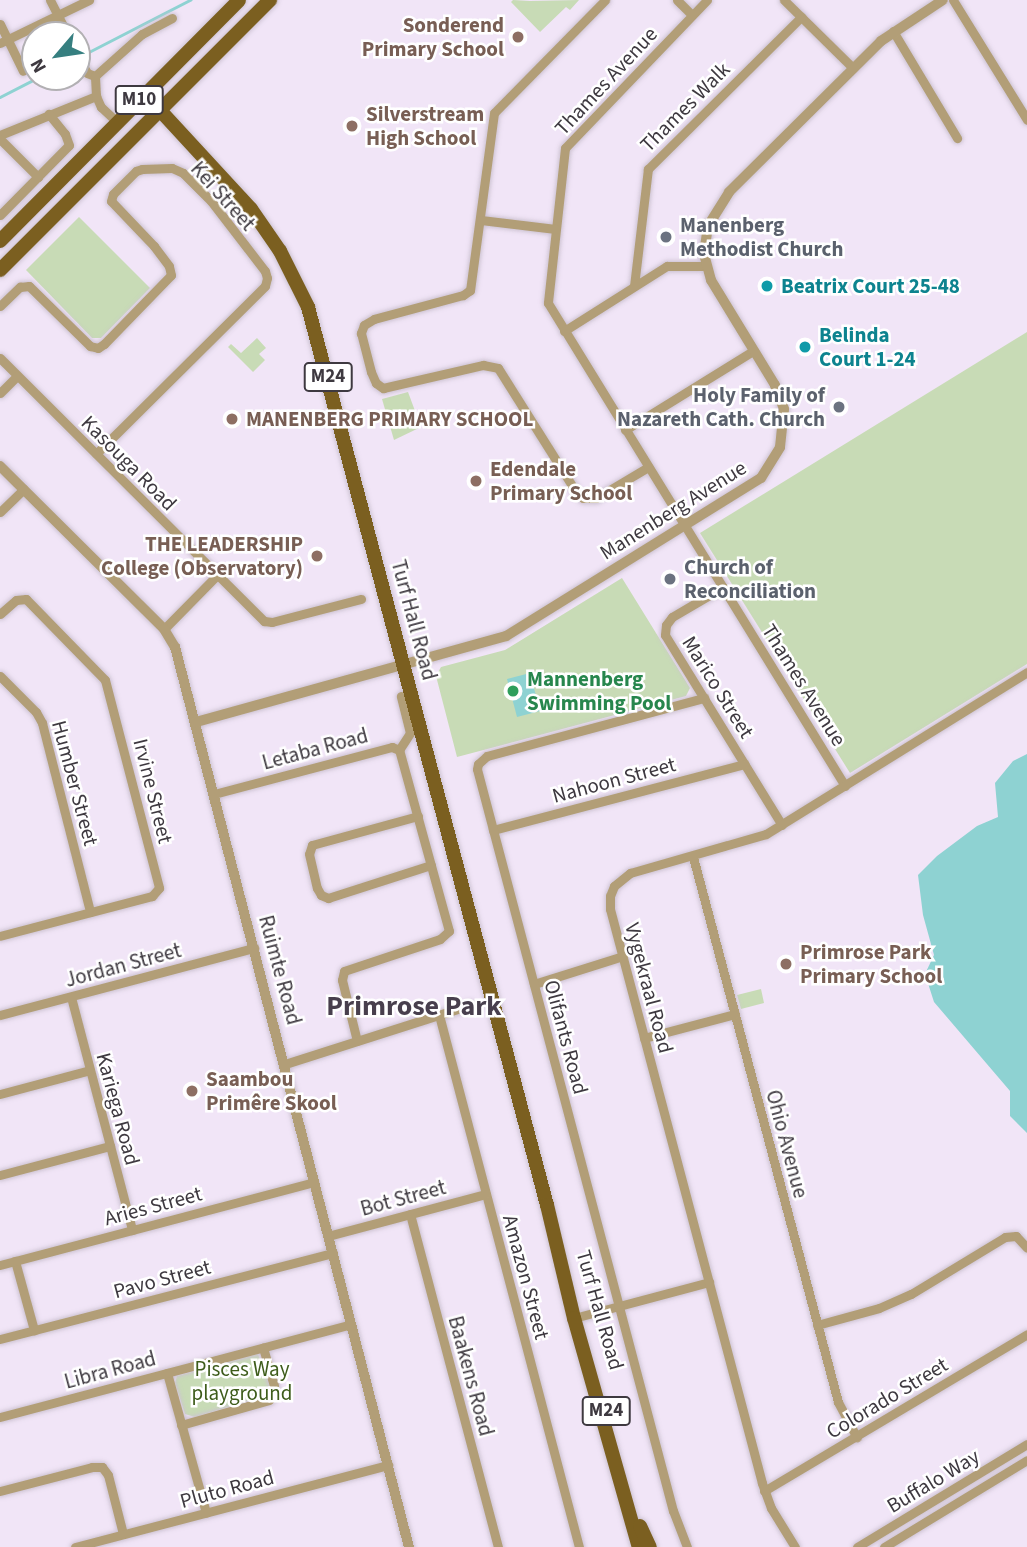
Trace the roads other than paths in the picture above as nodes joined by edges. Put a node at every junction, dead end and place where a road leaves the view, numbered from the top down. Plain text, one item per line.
1 (51, 0) edge
2 (89, 0) edge
3 (239, 0) edge
4 (270, 0) edge
5 (605, 0) edge
6 (677, 0) edge
7 (707, 0) edge
8 (784, 0) edge
9 (943, 0) edge
10 (953, 0) edge
11 (58, 14) junction
12 (692, 15) junction
13 (801, 17) junction
14 (172, 18) dead end
15 (61, 21) edge
16 (0, 24) edge
17 (893, 31) junction
18 (4, 41) edge
19 (21, 68) edge
20 (853, 68) junction
21 (91, 74) edge
22 (95, 75) junction
23 (145, 94) junction
24 (96, 96) junction
25 (161, 111) junction
26 (49, 114) junction
27 (1027, 120) edge
28 (117, 122) junction
29 (0, 137) edge
30 (957, 138) dead end
31 (38, 177) junction
32 (1, 212) edge
33 (481, 220) junction
34 (555, 229) junction
35 (0, 241) edge
36 (706, 266) junction
37 (0, 270) edge
38 (634, 286) junction
39 (0, 306) edge
40 (564, 331) junction
41 (753, 351) junction
42 (0, 358) edge
43 (17, 376) junction
44 (0, 393) edge
45 (625, 430) junction
46 (96, 454) junction
47 (0, 466) edge
48 (648, 467) junction
49 (23, 489) junction
50 (0, 512) edge
51 (685, 526) junction
52 (217, 575) junction
53 (723, 587) junction
54 (361, 599) dead end
55 (0, 614) edge
56 (164, 629) junction
57 (404, 664) junction
58 (1027, 672) edge
59 (0, 676) edge
60 (401, 696) dead end
61 (704, 698) junction
62 (195, 722) junction
63 (399, 750) junction
64 (745, 764) junction
65 (845, 786) junction
66 (214, 794) junction
67 (418, 816) junction
68 (782, 825) junction
69 (493, 830) junction
70 (693, 857) junction
71 (431, 865) junction
72 (90, 912) junction
73 (0, 936) edge
74 (254, 948) junction
75 (622, 956) junction
76 (534, 984) junction
77 (71, 997) junction
78 (470, 1005) dead end
79 (735, 1014) junction
80 (0, 1015) edge
81 (439, 1015) junction
82 (644, 1038) junction
83 (357, 1041) junction
84 (285, 1063) junction
85 (89, 1070) junction
86 (0, 1094) edge
87 (110, 1146) junction
88 (0, 1175) edge
89 (314, 1182) junction
90 (486, 1194) junction
91 (410, 1214) junction
92 (132, 1230) junction
93 (328, 1236) junction
94 (1027, 1248) edge
95 (333, 1253) junction
96 (15, 1261) junction
97 (0, 1265) edge
98 (709, 1282) junction
99 (619, 1306) junction
100 (578, 1317) junction
101 (351, 1324) junction
102 (817, 1325) junction
103 (34, 1330) junction
104 (1027, 1334) edge
105 (0, 1339) edge
106 (263, 1348) junction
107 (167, 1373) junction
108 (0, 1417) edge
109 (181, 1425) junction
110 (857, 1437) junction
111 (1027, 1444) edge
112 (1027, 1460) edge
113 (388, 1465) junction
114 (0, 1491) edge
115 (764, 1491) junction
116 (206, 1513) junction
117 (123, 1534) junction
118 (87, 1546) edge
119 (75, 1547) edge
120 (408, 1547) edge
121 (498, 1547) edge
122 (579, 1547) edge
123 (639, 1547) edge
124 (650, 1547) edge
125 (687, 1547) edge
126 (795, 1547) edge
127 (857, 1547) edge
128 (884, 1547) edge

1 - 11 street
2 - 11 street
3 - 23 main road, M10
4 - 25 main road, M10
5 - 33 street
6 - 12 street
7 - 12 street, Thames Avenue
8 - 13 street
9 - 17 street, Manenberg Avenue
10 - 27 street
11 - 15 street
11 - 18 street
12 - 34 street, Thames Avenue
13 - 20 street
13 - 38 street, Thames Walk
14 - 22 street
16 - 18 street
17 - 20 street, Manenberg Avenue
17 - 30 street
18 - 19 street
20 - 36 street, Manenberg Avenue
21 - 22 street
22 - 24 street
23 - 25 main road, Turf Hall Road / M24
23 - 28 main road, M10
24 - 26 street
24 - 28 street
25 - 37 main road, M10
25 - 57 main road, Turf Hall Road / M24
26 - 29 street
26 - 31 street
28 - 35 main road, M10
29 - 31 street
31 - 32 street
33 - 34 street
33 - 48 street
34 - 40 street, Thames Avenue
36 - 38 street
36 - 41 street, Manenberg Avenue
38 - 40 street
39 - 46 street, Kei Street
40 - 45 street, Thames Avenue
41 - 45 street
41 - 51 street, Manenberg Avenue
42 - 43 street, Kasouga Road
43 - 44 street
43 - 46 street, Kasouga Road
45 - 48 street, Thames Avenue
46 - 52 street, Kasouga Road
47 - 49 street, Ruimte Road
48 - 51 street, Thames Avenue
49 - 50 street
49 - 56 street, Ruimte Road
51 - 53 street, Thames Avenue
51 - 57 street, Manenberg Avenue
52 - 54 street, Kasouga Road
52 - 56 street
53 - 61 street, Marico Street
53 - 65 street, Thames Avenue
55 - 72 street, Irvine Street
56 - 62 street, Ruimte Road
57 - 62 street, Manenberg Avenue
57 - 100 main road, Turf Hall Road / M24
58 - 65 street, Vygekraal Road
59 - 72 street, Humber Street
60 - 63 street
61 - 64 street, Marico Street
61 - 69 street, Olifants Road
62 - 66 street, Ruimte Road
63 - 66 street, Letaba Road
63 - 67 street, Letaba Road
64 - 68 street, Marico Street
64 - 69 street, Nahoon Street
65 - 68 street, Vygekraal Road
66 - 74 street, Ruimte Road
67 - 71 street, Letaba Road
67 - 71 street
68 - 70 street, Vygekraal Road
69 - 76 street, Olifants Road
70 - 75 street, Vygekraal Road
70 - 79 street, Ohio Avenue
71 - 83 street, Letaba Road
72 - 73 street, Irvine Street
74 - 77 street, Jordan Street
74 - 84 street, Ruimte Road
75 - 76 street
75 - 82 street, Vygekraal Road
76 - 99 street, Olifants Road
77 - 80 street, Jordan Street
77 - 85 street, Kariega Road
78 - 81 street
79 - 82 street
79 - 102 street, Ohio Avenue
81 - 83 street
81 - 90 street, Amazon Street
82 - 98 street, Vygekraal Road
83 - 84 street
84 - 89 street, Ruimte Road
85 - 86 street
85 - 87 street, Kariega Road
87 - 88 street
87 - 92 street, Kariega Road
89 - 92 street, Aries Street
89 - 93 street, Ruimte Road
90 - 91 street, Bot Street
90 - 122 street, Amazon Street
91 - 93 street, Bot Street
91 - 121 street, Baakens Road
92 - 96 street, Aries Street
93 - 95 street, Ruimte Road
94 - 102 street
95 - 101 street, Ruimte Road
95 - 103 street, Pavo Street
96 - 97 street, Aries Street
96 - 103 street
98 - 99 street
98 - 115 street, Vygekraal Road
99 - 100 street
99 - 125 street, Olifants Road
100 - 123 main road, Turf Hall Road / M24
100 - 124 main road, Turf Hall Road / M24
101 - 106 street, Libra Road
101 - 113 street, Ruimte Road
102 - 110 street, Ohio Avenue
103 - 105 street, Pavo Street
104 - 110 street, Colorado Street
106 - 107 street, Libra Road
106 - 109 street
107 - 108 street, Libra Road
107 - 109 street
109 - 116 street
110 - 115 street, Colorado Street
111 - 127 street, Buffalo Way
112 - 128 street
113 - 116 street, Pluto Road
113 - 120 street, Ruimte Road
114 - 117 street
115 - 126 street, Vygekraal Road
116 - 117 street, Pluto Road
117 - 118 street, Pluto Road
118 - 119 street, Pluto Road

